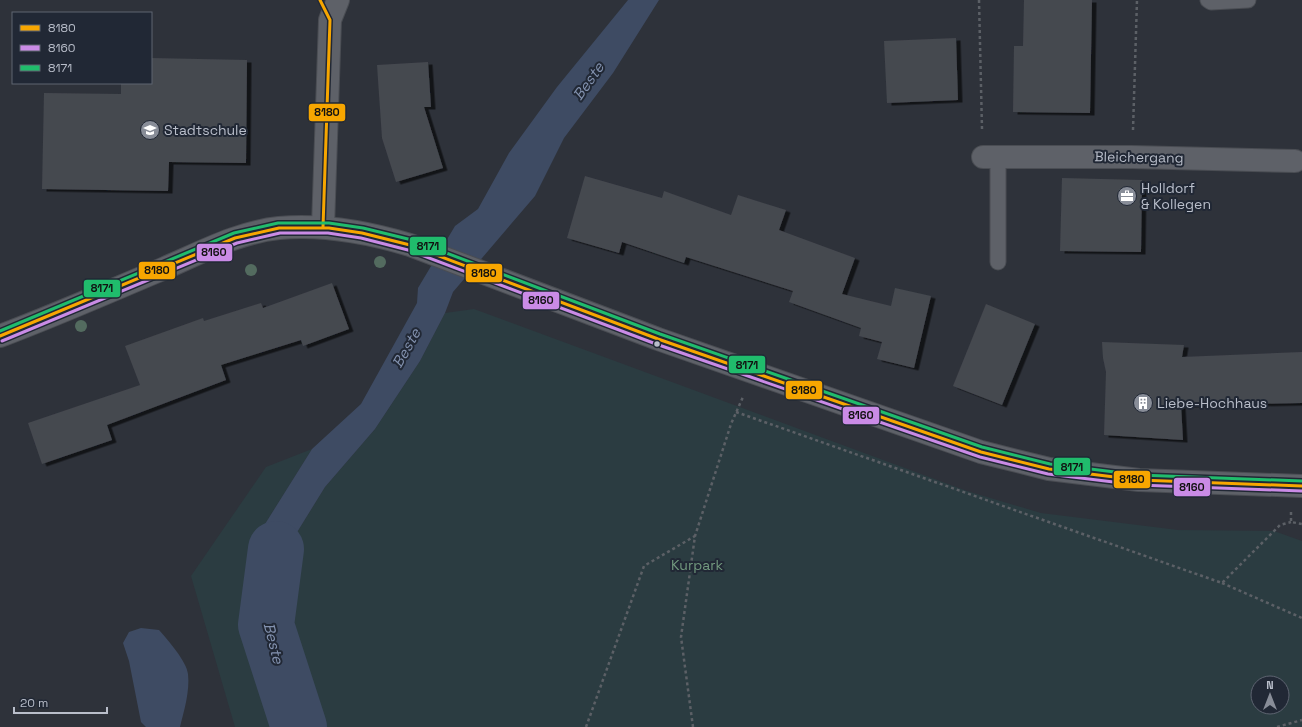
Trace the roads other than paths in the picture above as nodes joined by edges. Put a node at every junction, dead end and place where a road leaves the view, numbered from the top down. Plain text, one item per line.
1 (320, 0) edge
2 (338, 0) edge
3 (1208, 0) edge
4 (1248, 0) edge
5 (330, 20) junction
6 (990, 157) joint
7 (1295, 161) dead end
8 (323, 227) junction
9 (998, 262) dead end
10 (0, 336) edge
11 (1302, 486) edge

1 - 5 street
2 - 5 street
3 - 4 lane
5 - 8 street
6 - 7 street, Bleichergang
6 - 9 lane
8 - 10 street
8 - 11 street

